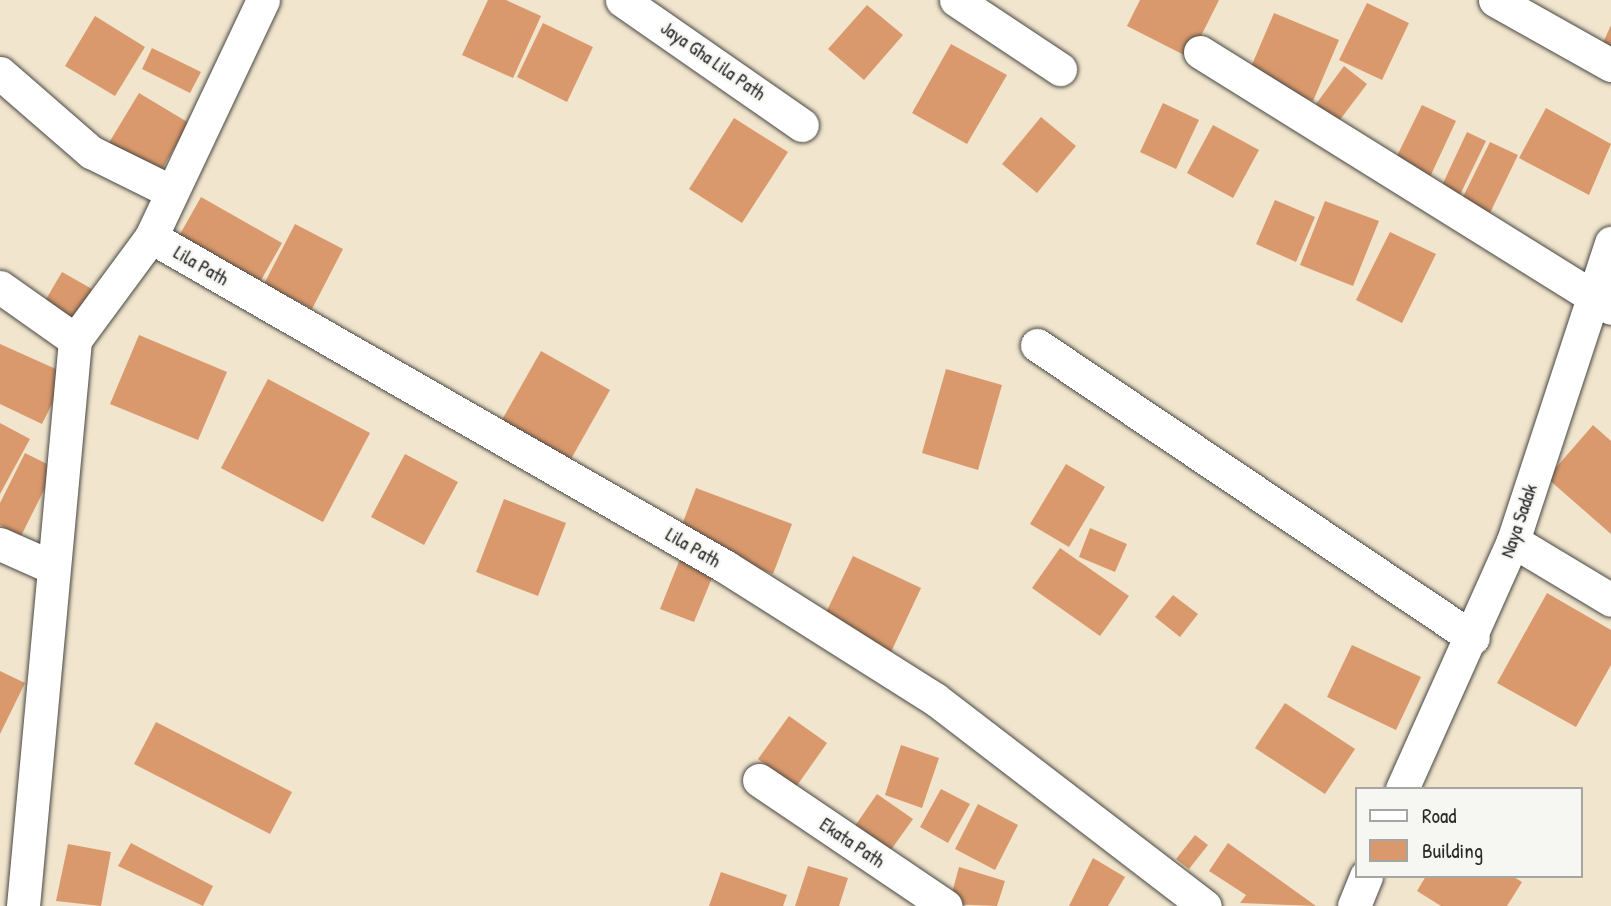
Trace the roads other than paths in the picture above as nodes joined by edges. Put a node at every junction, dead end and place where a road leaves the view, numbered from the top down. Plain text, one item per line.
1 (622, 0) edge
2 (956, 0) edge
3 (1495, 0) edge
4 (260, 1) edge
5 (1200, 52) dead end
6 (1611, 65) edge
7 (1060, 69) dead end
8 (0, 73) edge
9 (802, 125) dead end
10 (172, 192) junction
11 (151, 237) junction
12 (1611, 243) edge
13 (0, 287) edge
14 (1602, 303) edge
15 (75, 340) junction
16 (1037, 345) dead end
17 (1513, 541) junction
18 (0, 544) edge
19 (52, 567) junction
20 (1611, 600) edge
21 (1473, 638) junction
22 (759, 780) dead end
23 (1403, 787) edge
24 (1365, 878) edge
25 (15, 899) edge
26 (946, 906) edge
27 (1205, 906) edge
28 (1354, 906) edge

1 - 9 street, Jaya Gha Lila Path
2 - 7 street
3 - 6 street
4 - 10 street
5 - 14 street
8 - 10 street
10 - 11 street
11 - 15 street
11 - 27 street, Lila Path
12 - 14 street, Naya Sadak
13 - 15 street
14 - 17 street, Naya Sadak
15 - 19 street
16 - 21 street
17 - 20 street
17 - 21 street, Naya Sadak
18 - 19 street
19 - 25 street
21 - 23 street, Naya Sadak
22 - 26 street, Ekata Path
24 - 28 street

